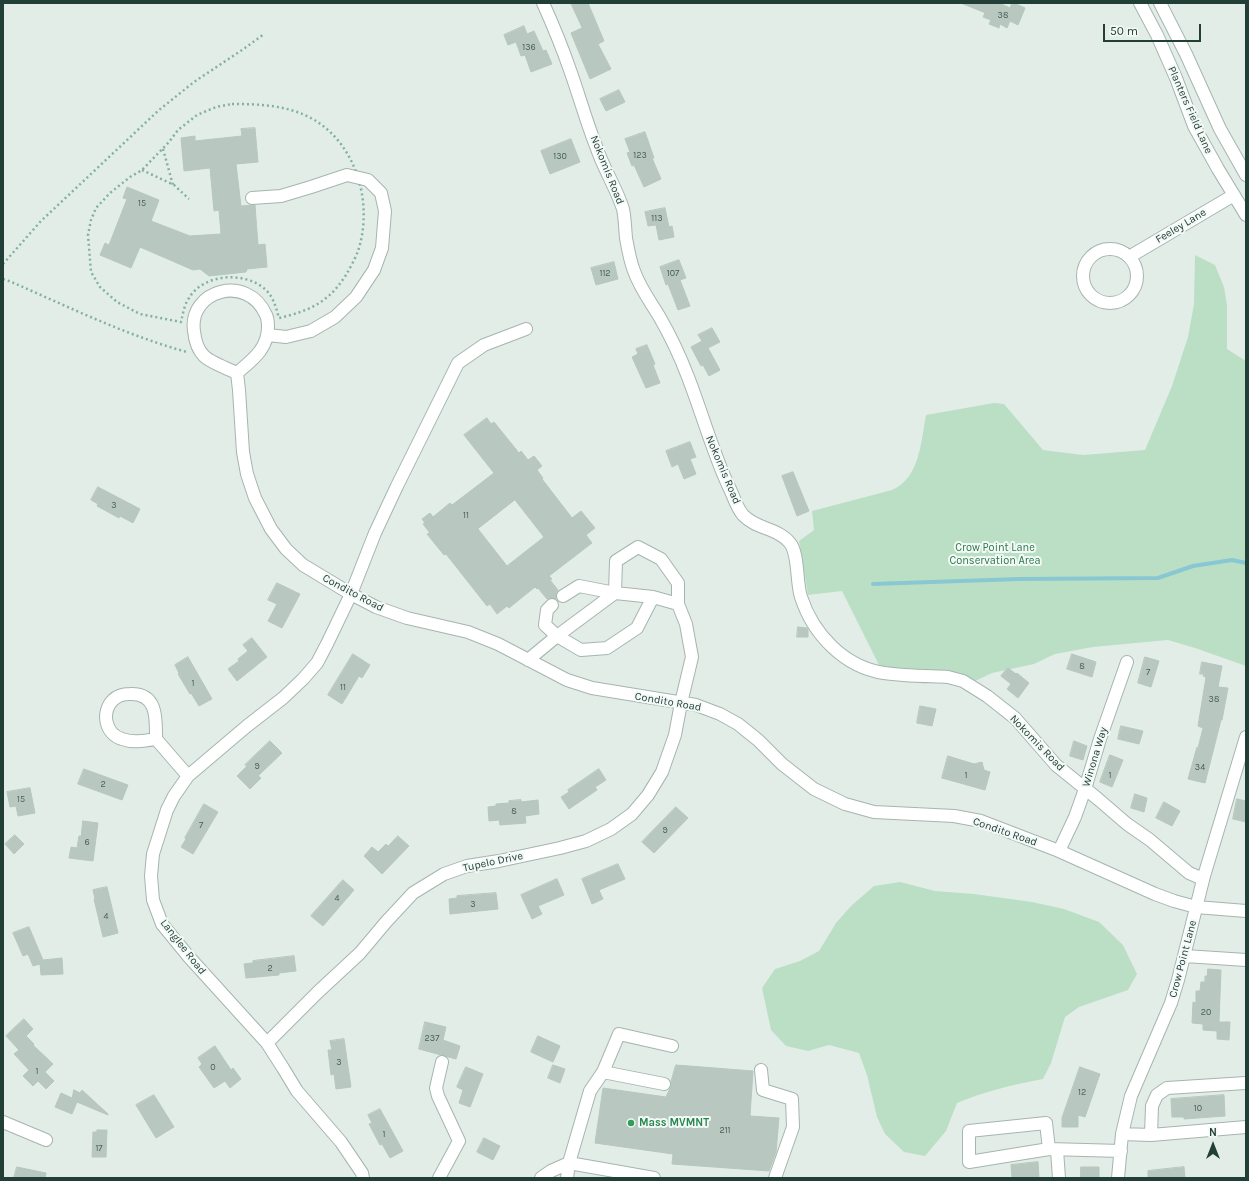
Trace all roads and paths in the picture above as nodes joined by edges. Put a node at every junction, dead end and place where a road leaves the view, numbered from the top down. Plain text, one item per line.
1 (543, 3) edge
2 (1140, 3) edge
3 (1160, 3) edge
4 (264, 34) dead end
5 (1193, 70) junction
6 (1176, 78) junction
7 (163, 149) junction
8 (142, 170) junction
9 (1246, 175) edge
10 (357, 177) junction
11 (174, 185) junction
12 (1234, 195) junction
13 (252, 198) dead end
14 (189, 200) dead end
15 (1246, 215) edge
16 (1129, 256) junction
17 (3, 264) edge
18 (3, 279) edge
19 (526, 329) dead end
20 (268, 335) junction
21 (205, 356) junction
22 (237, 373) junction
23 (615, 593) junction
24 (351, 594) junction
25 (563, 596) dead end
26 (654, 598) junction
27 (678, 604) junction
28 (552, 605) dead end
29 (557, 636) junction
30 (528, 660) junction
31 (1127, 662) dead end
32 (681, 704) junction
33 (1246, 737) edge
34 (156, 739) junction
35 (188, 776) junction
36 (1085, 789) junction
37 (1059, 851) junction
38 (1203, 879) junction
39 (1196, 907) junction
40 (1246, 911) edge
41 (1185, 956) junction
42 (1246, 960) edge
43 (267, 1042) junction
44 (672, 1046) dead end
45 (442, 1062) dead end
46 (761, 1070) dead end
47 (603, 1072) junction
48 (1246, 1082) edge
49 (664, 1084) dead end
50 (3, 1122) edge
51 (1246, 1127) edge
52 (1122, 1134) junction
53 (1151, 1135) junction
54 (46, 1140) dead end
55 (1053, 1150) junction
56 (1121, 1151) junction
57 (568, 1163) junction
58 (363, 1178) edge
59 (439, 1178) edge
60 (540, 1178) edge
61 (567, 1178) edge
62 (654, 1178) edge
63 (775, 1178) edge
64 (1059, 1178) edge
65 (1118, 1178) edge

1 - 36 street, Nokomis Road
2 - 6 street, Planters Field Lane
3 - 5 street, Planters Field Lane
4 - 17 path
5 - 6 street
5 - 9 street, Planters Field Lane
6 - 12 street, Planters Field Lane
7 - 8 path
7 - 10 path
7 - 11 path
8 - 10 path
8 - 11 path
10 - 13 street
10 - 20 street
11 - 14 path
12 - 15 street, Planters Field Lane
12 - 16 street, Feeley Lane
16 - 16 street
18 - 21 path
19 - 24 street, Langlee Road
20 - 21 street
20 - 22 street
21 - 22 street
22 - 24 street, Condito Road
23 - 25 street
23 - 26 street
23 - 27 street
23 - 29 street
24 - 30 street, Condito Road
24 - 35 street, Langlee Road
26 - 27 street
26 - 29 street
27 - 32 street, Tupelo Drive
28 - 29 street
29 - 30 street
30 - 32 street, Condito Road
31 - 36 street, Winona Way
32 - 37 street, Condito Road
32 - 43 street, Tupelo Drive
33 - 38 street, Crow Point Lane
34 - 34 street
34 - 35 street
35 - 43 street, Langlee Road
36 - 37 street, Winona Way
36 - 38 street, Nokomis Road
37 - 39 street, Condito Road
38 - 39 street, Crow Point Lane
39 - 40 street, Condito Road
39 - 41 street, Crow Point Lane
41 - 42 street
41 - 52 street, Crow Point Lane
43 - 58 street, Langlee Road
44 - 47 street
45 - 59 street
46 - 63 street
47 - 49 street
47 - 57 street
48 - 53 street
50 - 54 street
51 - 53 street
52 - 53 street
52 - 56 street, Crow Point Lane
55 - 55 street
55 - 56 street
55 - 64 street
56 - 65 street, Crow Point Lane
57 - 60 street
57 - 61 street
57 - 62 street

